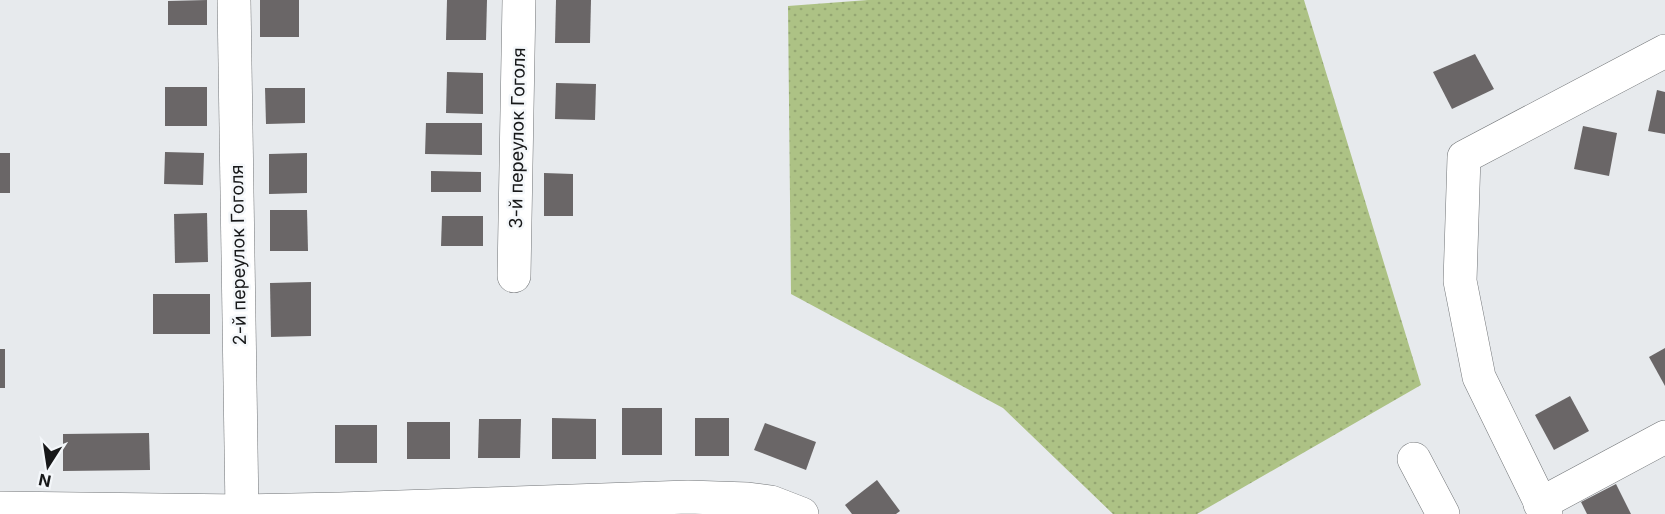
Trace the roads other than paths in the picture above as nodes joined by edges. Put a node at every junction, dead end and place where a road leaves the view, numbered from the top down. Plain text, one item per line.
1 (234, 0) edge
2 (519, 0) edge
3 (1665, 51) edge
4 (514, 276) dead end
5 (1665, 437) edge
6 (1414, 459) dead end
7 (0, 508) edge
8 (1543, 509) edge
9 (242, 511) junction
10 (340, 512) edge
11 (802, 514) edge
12 (1443, 514) edge

1 - 9 street, 2-й переулок Гоголя
2 - 4 street, 3-й переулок Гоголя
3 - 8 street
5 - 8 street
6 - 12 street
7 - 9 street
9 - 10 street
10 - 11 street

